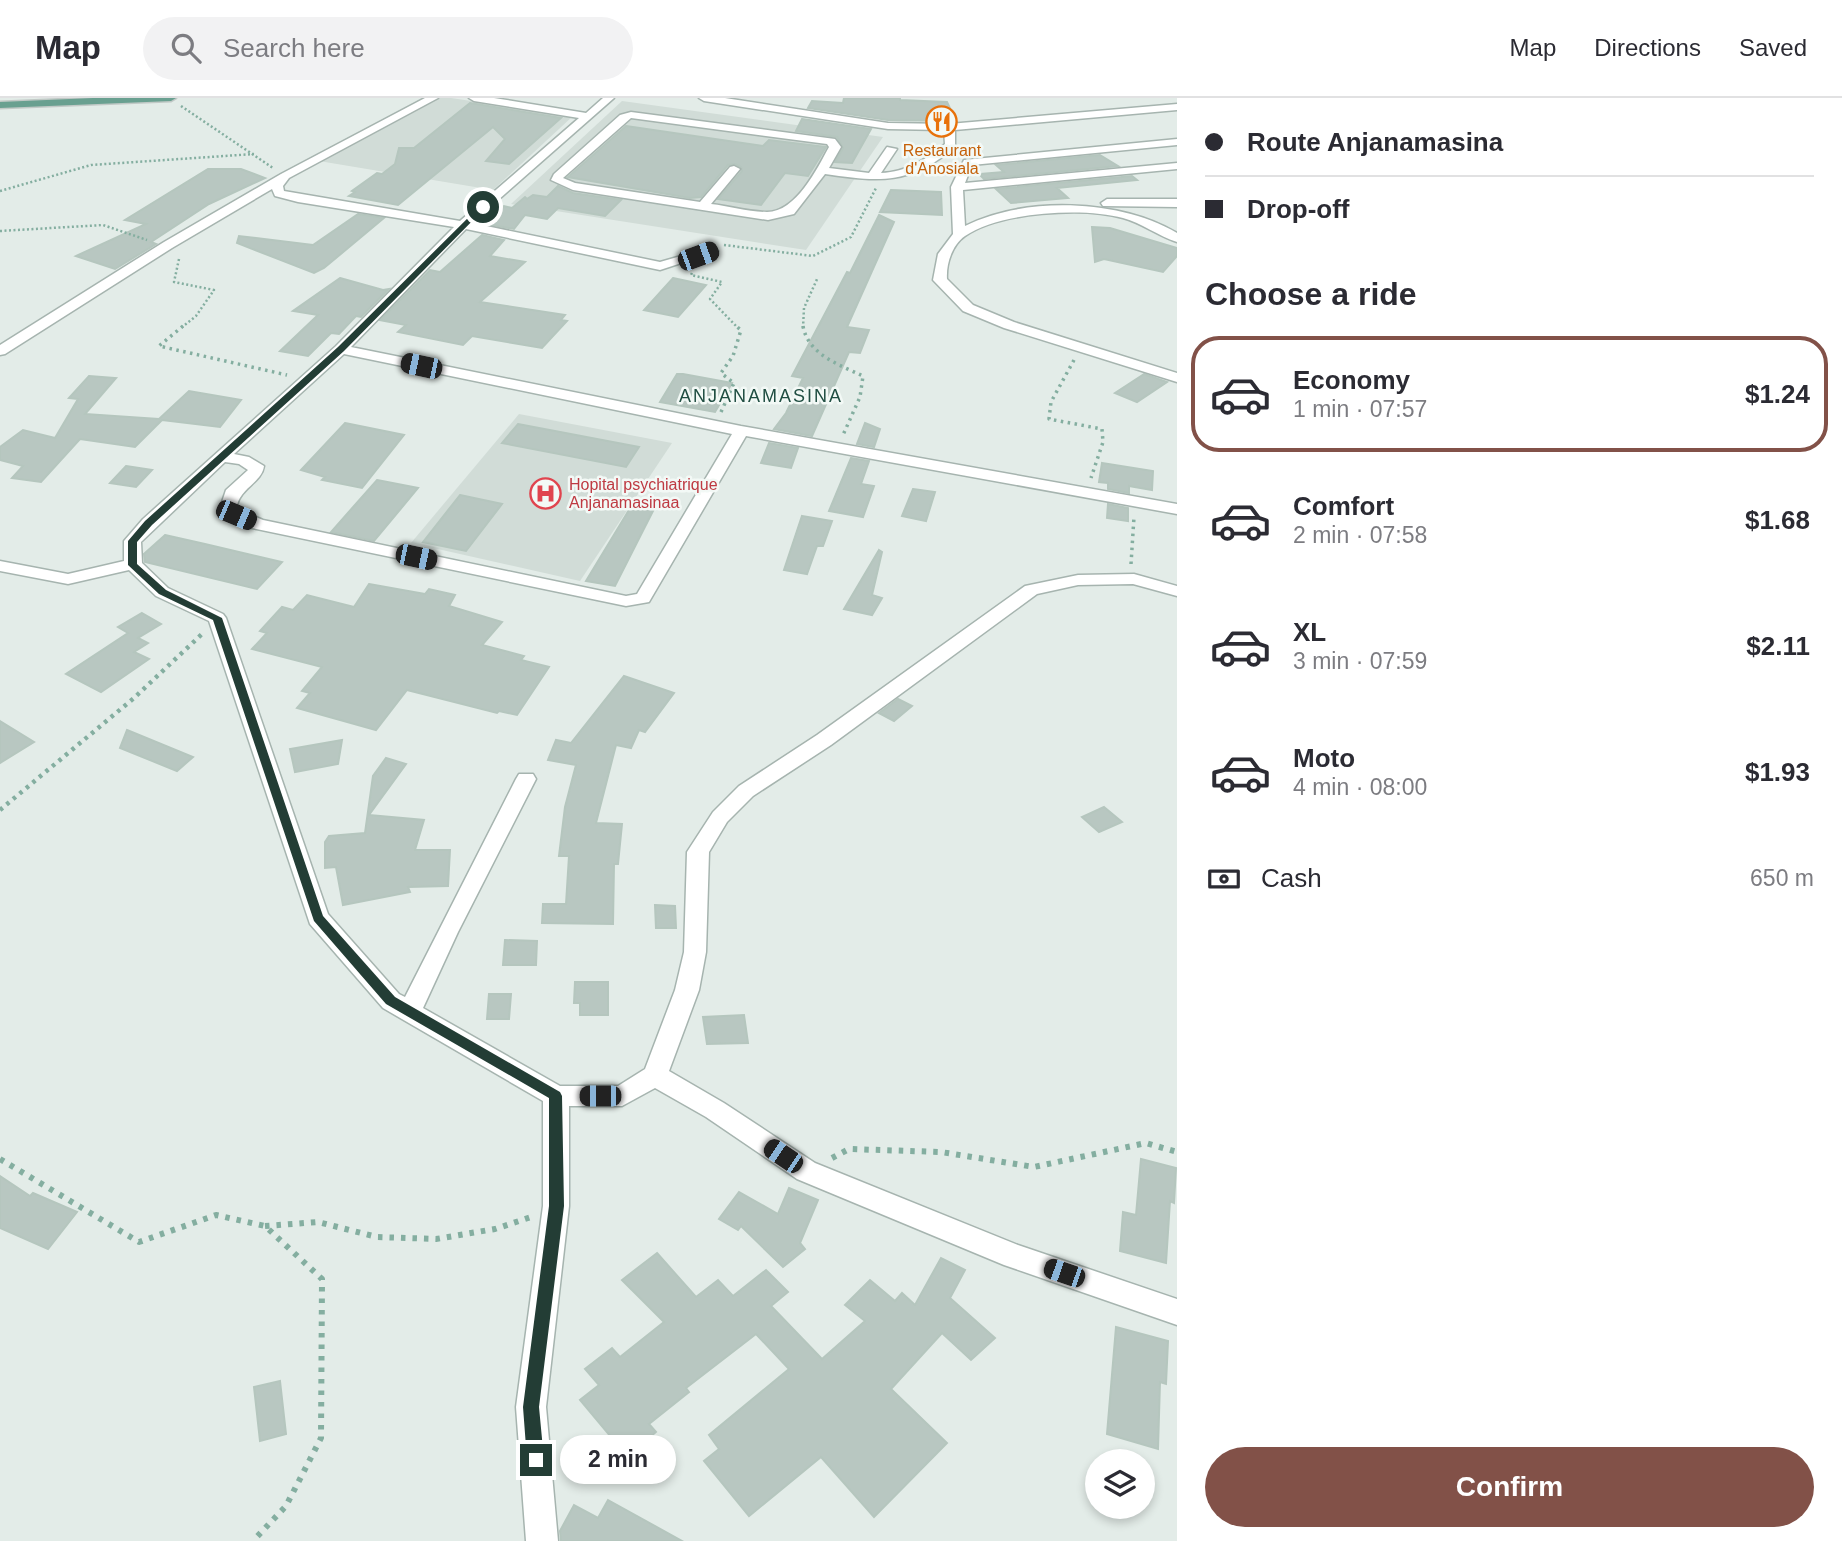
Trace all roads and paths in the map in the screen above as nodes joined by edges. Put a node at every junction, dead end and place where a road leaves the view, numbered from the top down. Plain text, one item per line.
1 (170, 98) edge
2 (433, 98) edge
3 (474, 98) edge
4 (608, 98) edge
5 (704, 98) edge
6 (0, 105) edge
7 (1177, 107) edge
8 (587, 116) junction
9 (686, 121) junction
10 (949, 127) junction
11 (675, 132) dead end
12 (1177, 142) edge
13 (1106, 148) junction
14 (891, 149) dead end
15 (1057, 153) junction
16 (254, 154) junction
17 (1177, 166) edge
18 (734, 169) dead end
19 (822, 170) junction
20 (1132, 171) junction
21 (1081, 175) junction
22 (285, 177) junction
23 (877, 178) junction
24 (1143, 179) dead end
25 (957, 187) junction
26 (1154, 187) dead end
27 (0, 191) edge
28 (1113, 203) junction
29 (1176, 203) edge
30 (703, 206) junction
31 (1042, 210) junction
32 (463, 225) junction
33 (0, 230) edge
34 (1170, 230) edge
35 (958, 234) junction
36 (1177, 238) edge
37 (168, 245) junction
38 (712, 251) junction
39 (818, 277) dead end
40 (1079, 346) junction
41 (341, 349) junction
42 (0, 351) edge
43 (1177, 378) edge
44 (308, 379) junction
45 (715, 425) junction
46 (741, 431) junction
47 (837, 448) junction
48 (222, 457) junction
49 (1097, 495) junction
50 (1136, 502) junction
51 (1177, 509) edge
52 (133, 553) junction
53 (0, 566) edge
54 (1135, 579) junction
55 (1177, 591) edge
56 (217, 618) junction
57 (526, 779) dead end
58 (0, 810) edge
59 (410, 1013) junction
60 (655, 1074) junction
61 (556, 1096) junction
62 (1177, 1152) edge
63 (0, 1159) edge
64 (806, 1171) junction
65 (556, 1206) junction
66 (265, 1226) junction
67 (1177, 1312) edge
68 (253, 1541) edge
69 (542, 1541) edge

1 - 6 main road
1 - 16 path
2 - 22 street
3 - 8 street
4 - 8 street
5 - 10 street
7 - 10 street
8 - 32 street
9 - 11 street
9 - 19 street
9 - 30 street
10 - 23 street
12 - 13 street
13 - 15 street
13 - 20 street
14 - 23 street
15 - 21 street
15 - 25 street
16 - 22 path
16 - 27 path
17 - 20 street
18 - 30 street
19 - 23 street
19 - 30 street
20 - 21 street
20 - 24 street
21 - 25 street
21 - 28 street
22 - 32 street
22 - 37 street
23 - 38 path
25 - 35 street
26 - 29 street
28 - 29 street
28 - 31 street
31 - 34 street
31 - 35 street
32 - 38 street
32 - 41 street
33 - 37 path
34 - 36 street
35 - 40 street
37 - 42 street
37 - 44 path
38 - 45 path
39 - 47 path
40 - 43 street
40 - 49 path
41 - 44 street
41 - 45 street
44 - 48 street
45 - 46 street
46 - 47 street
46 - 48 street
47 - 49 street
48 - 52 street
49 - 50 street
50 - 51 street
50 - 54 path
52 - 53 street
52 - 56 street
54 - 55 street
54 - 60 street
56 - 58 path
56 - 59 street
57 - 59 street
59 - 61 street
60 - 61 street
60 - 64 street
61 - 65 street
62 - 64 path
63 - 66 path
64 - 67 street
65 - 66 path
65 - 69 street
66 - 68 path

